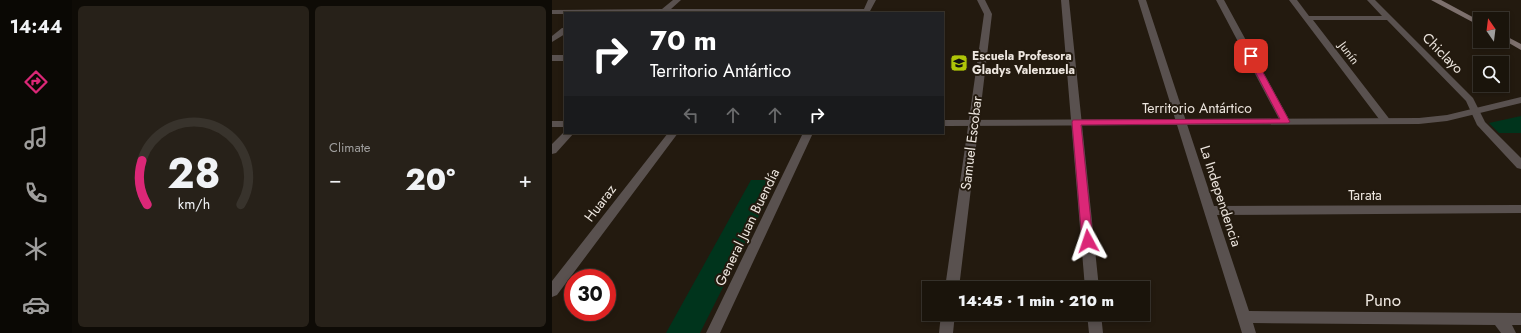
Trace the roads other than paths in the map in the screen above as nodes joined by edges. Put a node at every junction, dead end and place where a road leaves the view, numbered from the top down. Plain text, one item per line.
1 (677, 0) edge
2 (872, 0) edge
3 (981, 0) edge
4 (1065, 0) edge
5 (1142, 0) edge
6 (1220, 0) edge
7 (1293, 0) edge
8 (1371, 0) edge
9 (1435, 0) edge
10 (665, 11) junction
11 (552, 12) edge
12 (587, 12) edge
13 (786, 12) edge
14 (866, 12) edge
15 (1307, 18) junction
16 (1388, 18) junction
17 (1473, 20) edge
18 (564, 31) edge
19 (552, 40) edge
20 (1509, 40) edge
21 (1521, 47) edge
22 (552, 58) edge
23 (564, 58) edge
24 (1521, 100) edge
25 (1475, 112) junction
26 (1386, 121) junction
27 (1076, 122) junction
28 (1181, 122) junction
29 (1285, 122) junction
30 (944, 123) edge
31 (973, 123) junction
32 (552, 124) edge
33 (564, 124) edge
34 (568, 134) edge
35 (671, 134) edge
36 (808, 134) edge
37 (552, 150) edge
38 (1521, 165) edge
39 (1521, 209) edge
40 (1210, 211) junction
41 (953, 281) edge
42 (1091, 281) edge
43 (552, 291) edge
44 (1244, 317) junction
45 (1499, 319) junction
46 (1521, 319) edge
47 (947, 321) edge
48 (1095, 321) edge
49 (713, 333) edge
50 (946, 333) edge
51 (1096, 333) edge
52 (1249, 333) edge
53 (1509, 333) edge

1 - 10 street
2 - 14 street
3 - 31 street, Samuel Escobar
4 - 27 street
5 - 28 street, La Independencia
6 - 29 street
7 - 15 street, Junín
8 - 16 street, Chiclayo
9 - 17 main road
10 - 12 street
10 - 13 street
11 - 12 street
13 - 14 street
15 - 16 street
15 - 26 street, Junín
16 - 25 street, Chiclayo
18 - 19 street
20 - 21 main road
22 - 23 street
24 - 25 street, Territorio Antártico
25 - 26 street, Territorio Antártico
25 - 38 street, Chiclayo
26 - 29 street, Territorio Antártico
27 - 28 street, Territorio Antártico
27 - 31 street, Territorio Antártico
27 - 42 street
28 - 29 street, Territorio Antártico
28 - 40 street, La Independencia
30 - 31 street, Territorio Antártico
31 - 41 street, Samuel Escobar
32 - 33 street
34 - 37 street
35 - 43 street, Huaraz
36 - 49 street, General Juan Buendía
39 - 40 street, Tarata
40 - 44 street, La Independencia
44 - 45 street, Puno
44 - 52 street, La Independencia
45 - 46 street, Puno
45 - 53 street
47 - 50 street
48 - 51 street

